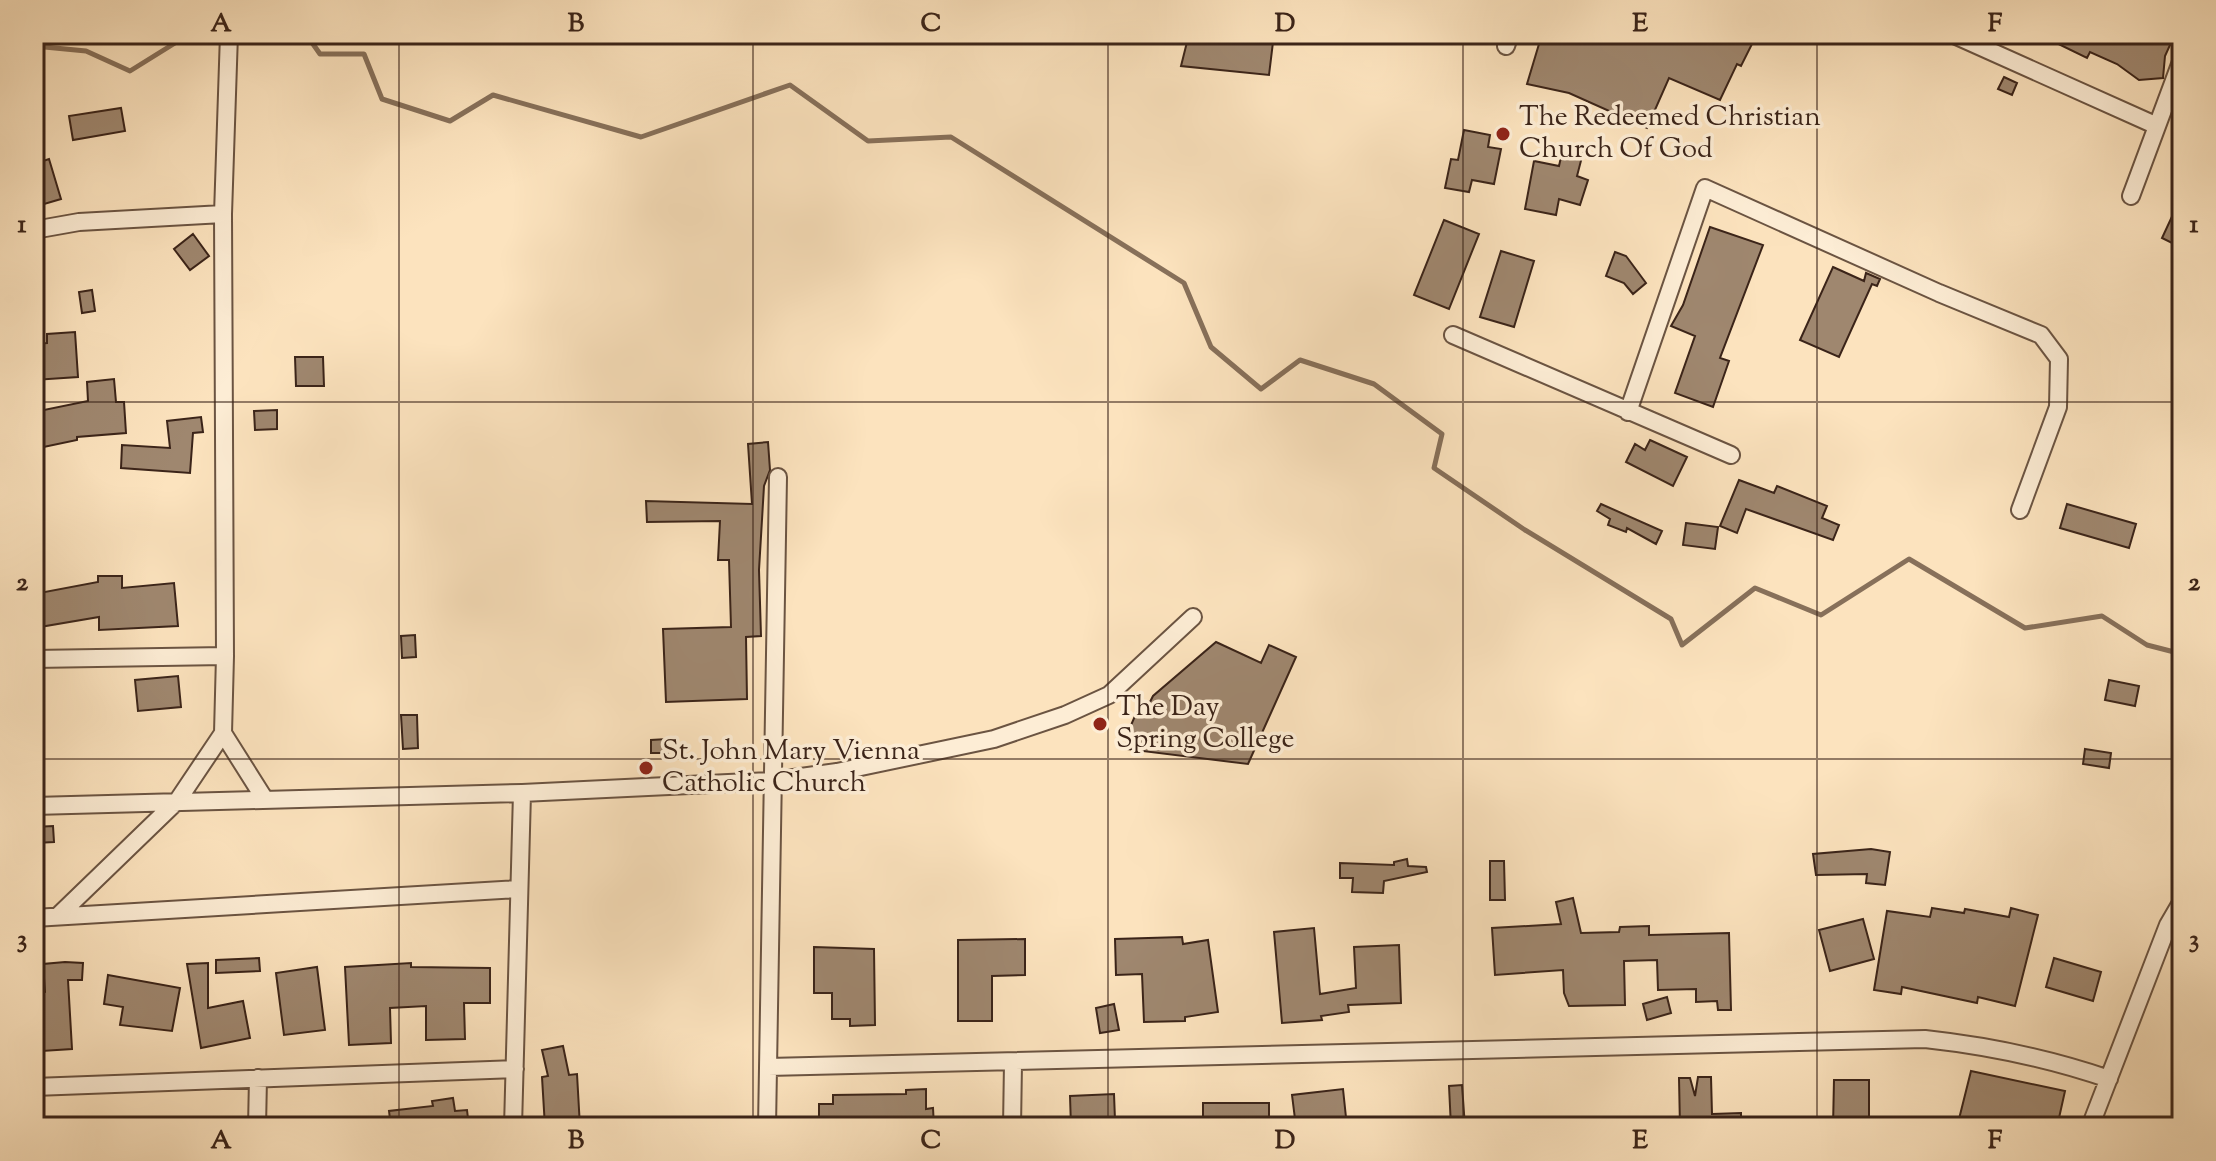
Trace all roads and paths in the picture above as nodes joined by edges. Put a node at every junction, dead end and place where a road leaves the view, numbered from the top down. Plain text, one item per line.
1 (229, 34) edge
2 (1952, 34) edge
3 (2182, 59) edge
4 (2155, 125) junction
5 (2131, 196) dead end
6 (223, 214) junction
7 (34, 230) edge
8 (1453, 335) dead end
9 (1628, 412) junction
10 (1731, 455) dead end
11 (778, 477) dead end
12 (2020, 510) dead end
13 (1193, 617) dead end
14 (225, 656) junction
15 (34, 659) edge
16 (223, 733) junction
17 (772, 781) junction
18 (522, 793) junction
19 (264, 798) junction
20 (178, 800) junction
21 (34, 806) edge
22 (517, 889) junction
23 (2182, 901) edge
24 (58, 916) junction
25 (34, 918) edge
26 (1013, 1063) junction
27 (768, 1067) junction
28 (515, 1069) junction
29 (258, 1078) junction
30 (2109, 1079) junction
31 (34, 1087) edge
32 (257, 1127) edge
33 (513, 1127) edge
34 (767, 1127) edge
35 (1012, 1127) edge
36 (2090, 1127) edge

1 - 6 street
2 - 4 street
3 - 4 street
4 - 5 street
6 - 7 street
6 - 14 street
8 - 9 street
9 - 10 street
9 - 12 street
11 - 17 street
13 - 17 street
14 - 15 street
14 - 16 street
16 - 19 street
16 - 20 street
17 - 18 street
17 - 27 street
18 - 19 street
18 - 22 street
19 - 20 street
20 - 21 street
20 - 24 street
22 - 24 street
22 - 28 street
23 - 30 street
24 - 25 street
26 - 27 street
26 - 30 street
26 - 35 street
27 - 34 street
28 - 29 street
28 - 33 street
29 - 31 street
29 - 32 street
30 - 36 street

